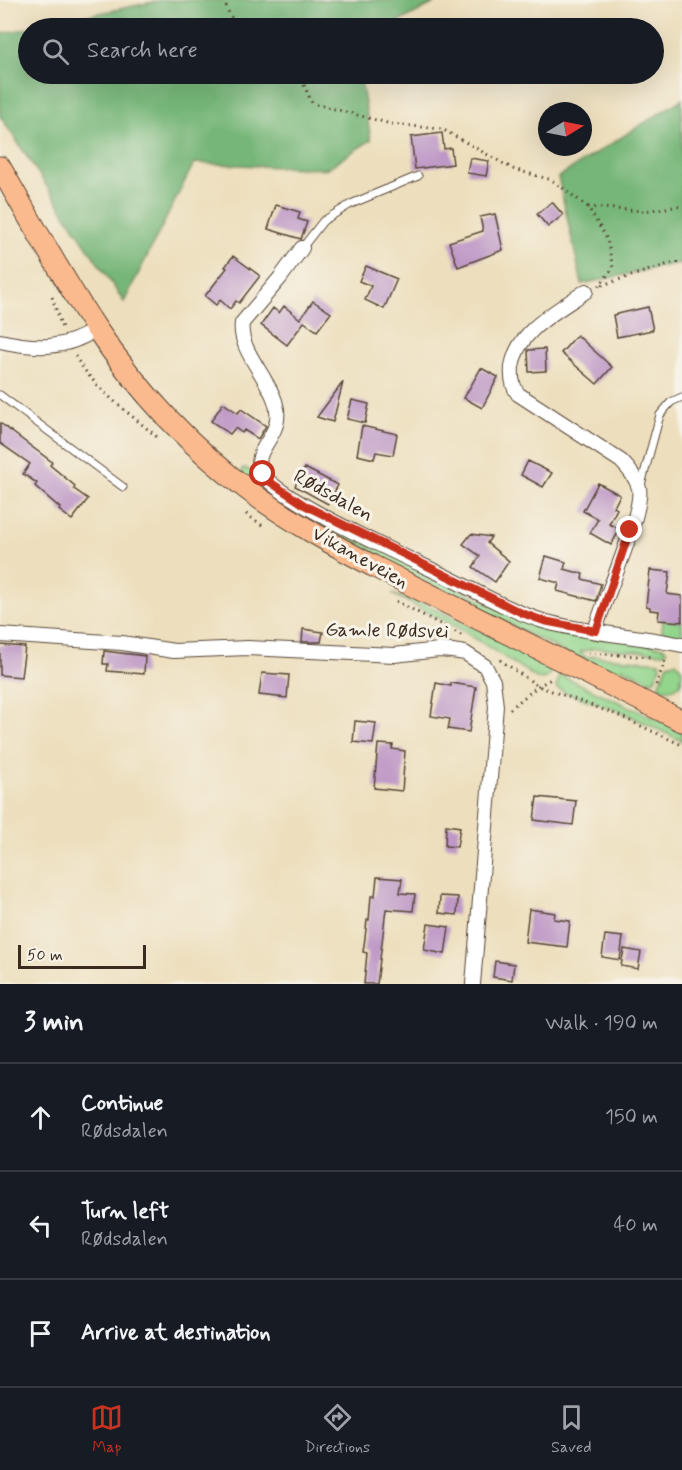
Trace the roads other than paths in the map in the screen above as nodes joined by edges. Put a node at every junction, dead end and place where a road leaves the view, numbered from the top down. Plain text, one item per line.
1 (0, 167) edge
2 (418, 176) dead end
3 (302, 248) joint
4 (586, 291) road end
5 (96, 329) junction
6 (0, 341) edge
7 (0, 394) edge
8 (682, 397) edge
9 (123, 487) dead end
10 (640, 490) junction
11 (596, 631) junction
12 (0, 635) edge
13 (679, 651) edge
14 (682, 721) edge
15 (473, 984) edge

1 - 5 main road, Vikaneveien
2 - 3 lane
3 - 11 street, Rødsdalen
4 - 10 street
5 - 6 street
5 - 14 main road, Vikaneveien
7 - 9 lane
8 - 10 lane
10 - 11 street
11 - 13 street, Rødsdalen
12 - 15 street, Gamle Rødsvei

